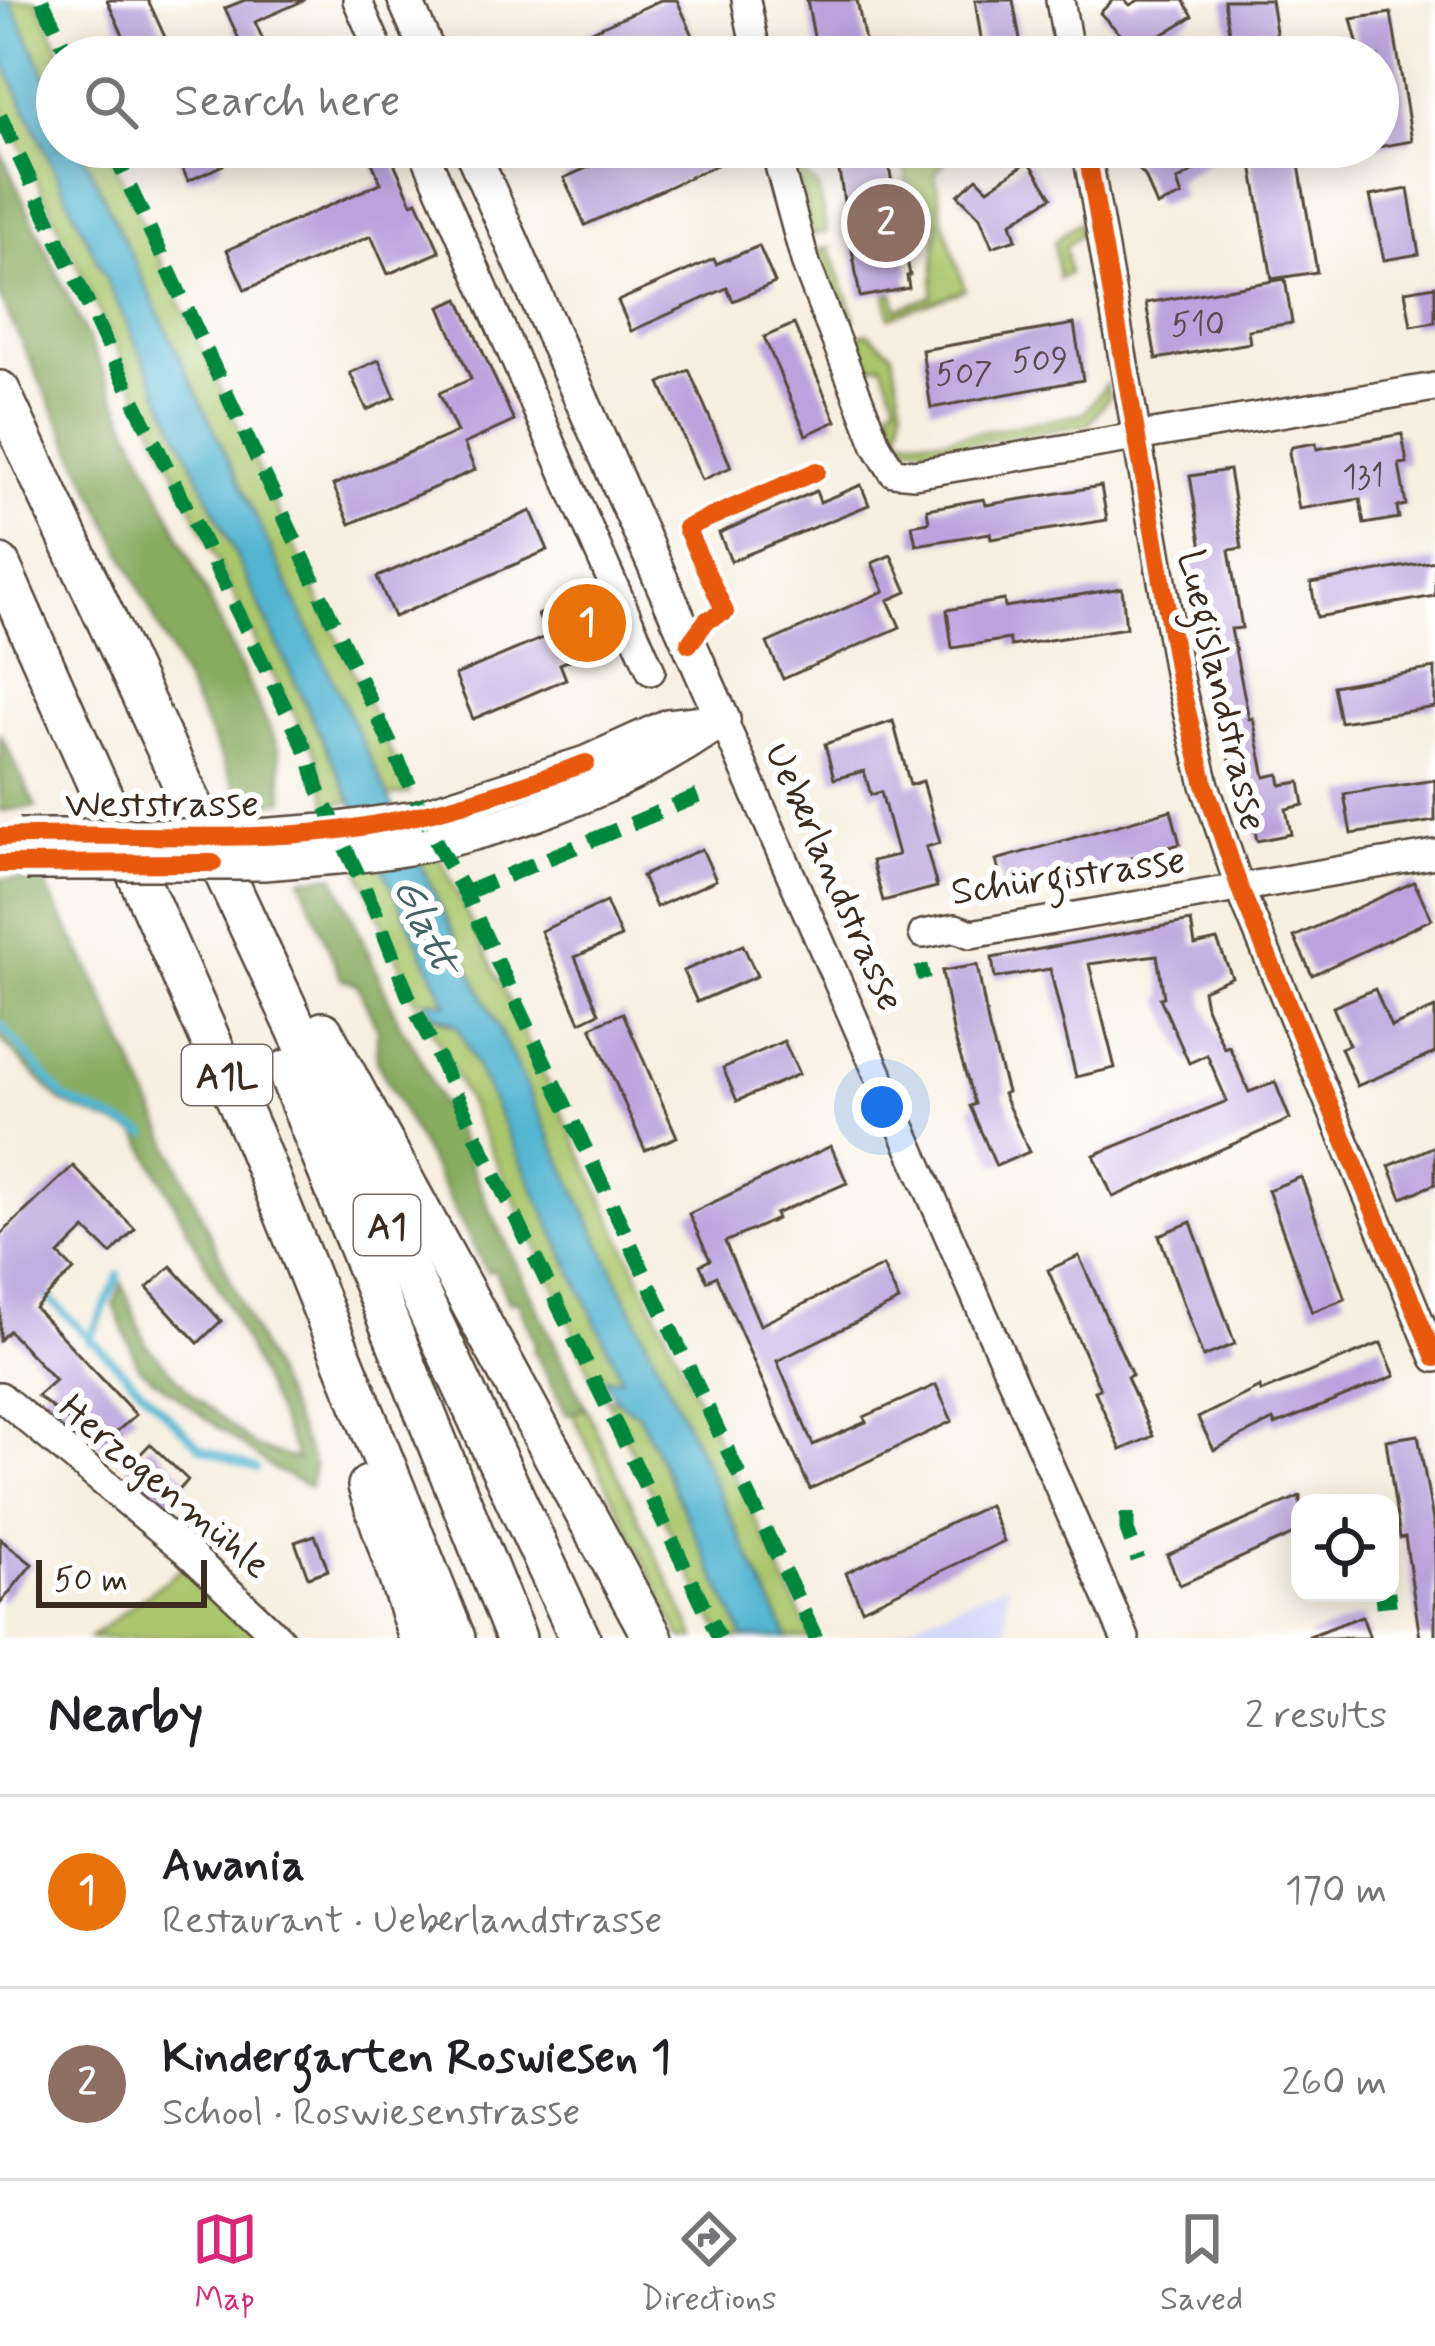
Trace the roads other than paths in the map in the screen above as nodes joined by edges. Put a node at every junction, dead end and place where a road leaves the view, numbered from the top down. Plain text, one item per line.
1 (357, 0) edge
2 (405, 0) edge
3 (746, 0) edge
4 (1060, 0) edge
5 (373, 36) edge
6 (421, 36) edge
7 (753, 36) edge
8 (1066, 36) edge
9 (431, 168) edge
10 (479, 168) edge
11 (780, 168) edge
12 (1090, 168) edge
13 (1435, 387) edge
14 (0, 391) edge
15 (1136, 435) junction
16 (0, 566) edge
17 (0, 626) edge
18 (651, 671) dead end
19 (723, 720) junction
20 (168, 753) junction
21 (196, 812) junction
22 (0, 837) edge
23 (331, 844) junction
24 (1435, 854) edge
25 (0, 864) edge
26 (1240, 890) junction
27 (923, 934) dead end
28 (1435, 1358) edge
29 (0, 1396) edge
30 (279, 1638) edge
31 (419, 1638) edge
32 (455, 1638) edge
33 (517, 1638) edge
34 (580, 1638) edge
35 (653, 1638) edge
36 (1125, 1638) edge

1 - 5 street
2 - 6 main road
3 - 7 street
4 - 8 street
9 - 18 street
10 - 19 main road, Ueberlandstrasse
11 - 15 street
12 - 15 street, Luegislandstrasse
13 - 15 street
14 - 20 highway, A1
15 - 26 street, Luegislandstrasse
16 - 32 highway, A1L
17 - 31 highway
19 - 23 main road
19 - 36 street, Ueberlandstrasse
20 - 21 highway, A1
20 - 33 highway, A1L
21 - 34 highway, A1
21 - 35 highway, A1L
22 - 23 main road, Weststrasse, bridge
23 - 25 main road, Weststrasse, bridge
24 - 26 street, Schürgistrasse
26 - 27 street, Schürgistrasse
26 - 28 street, Luegislandstrasse
29 - 30 street, Herzogenmühle

